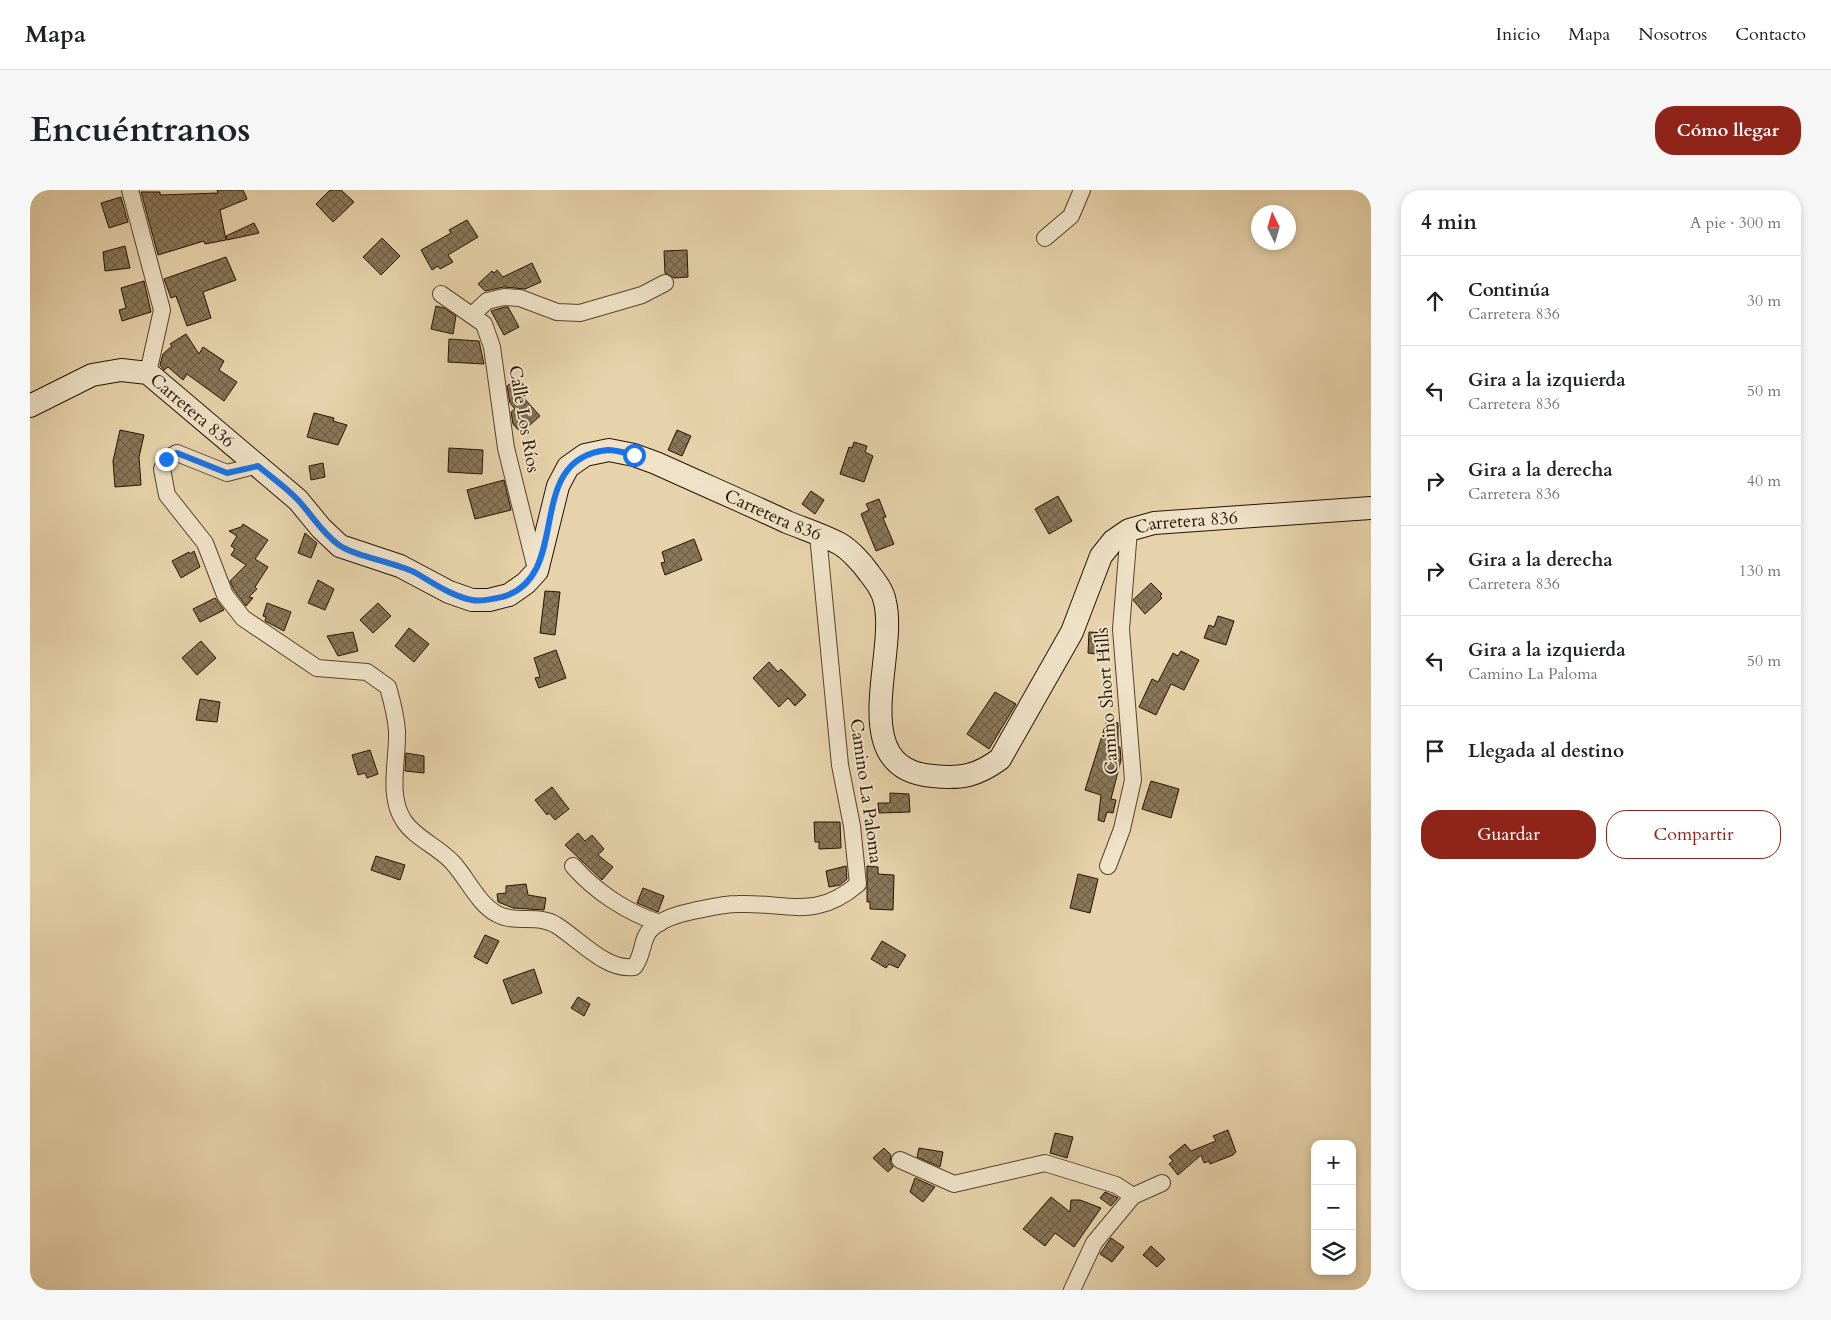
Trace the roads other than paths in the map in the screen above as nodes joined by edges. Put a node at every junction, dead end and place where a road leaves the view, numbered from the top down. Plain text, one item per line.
1 (130, 190) edge
2 (1082, 190) edge
3 (1045, 238) dead end
4 (664, 283) dead end
5 (441, 294) dead end
6 (472, 315) junction
7 (148, 373) junction
8 (30, 406) edge
9 (258, 466) junction
10 (1371, 508) edge
11 (1129, 530) junction
12 (818, 535) junction
13 (537, 571) junction
14 (573, 866) dead end
15 (1108, 866) dead end
16 (660, 923) junction
17 (900, 1160) dead end
18 (1162, 1183) dead end
19 (1133, 1196) junction
20 (1072, 1290) edge

1 - 7 street
2 - 3 street
4 - 6 street
5 - 6 street, Calle Los Ríos
6 - 13 street, Calle Los Ríos
7 - 8 street, Carretera 836
7 - 9 street, Carretera 836
9 - 13 street, Carretera 836
9 - 16 street, Camino La Paloma
10 - 11 street, Carretera 836
11 - 12 street, Carretera 836
11 - 15 street, Camino Short Hills
12 - 13 street, Carretera 836
12 - 16 street, Camino La Paloma
14 - 16 street
17 - 19 street
18 - 19 street
19 - 20 street

